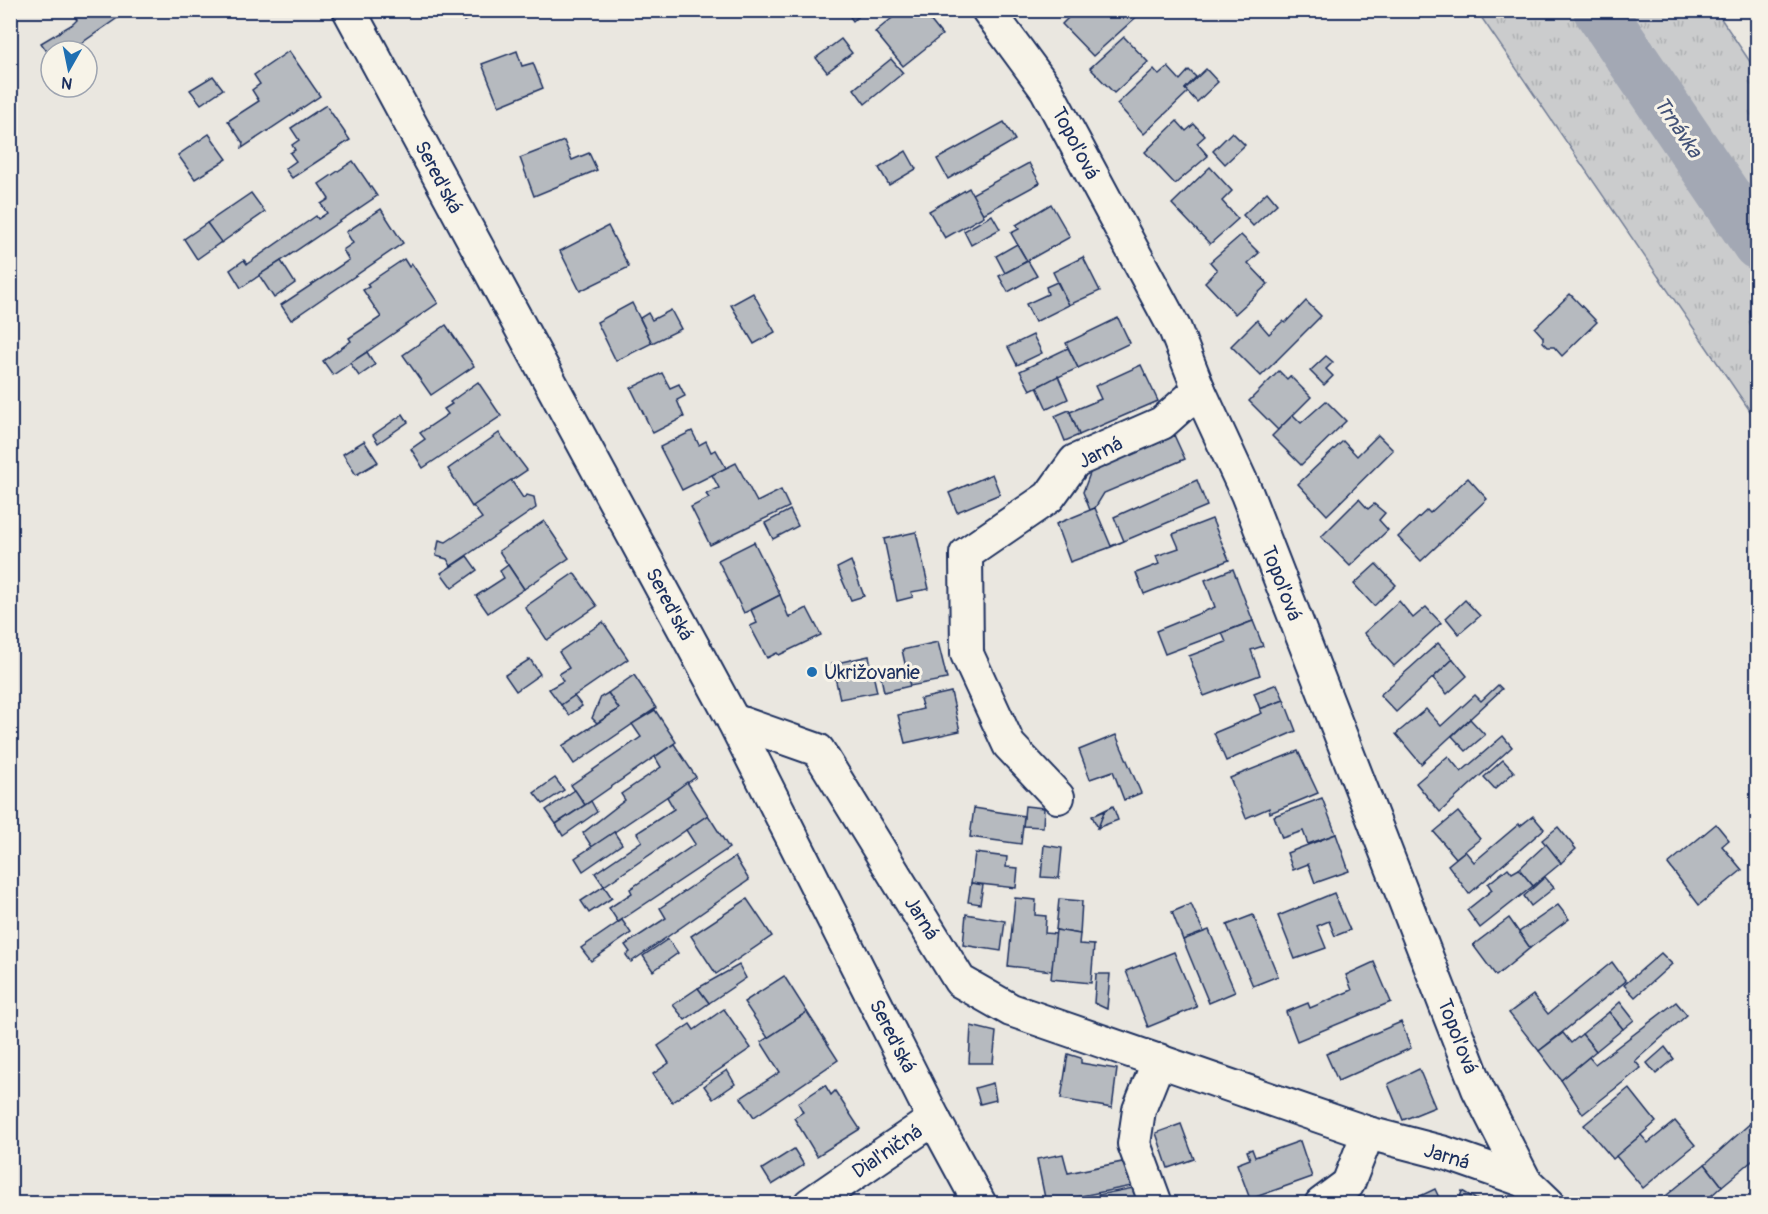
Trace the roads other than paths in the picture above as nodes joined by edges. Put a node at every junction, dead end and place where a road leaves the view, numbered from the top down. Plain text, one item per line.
1 (349, 10) edge
2 (988, 10) edge
3 (1199, 390) junction
4 (733, 720) junction
5 (1058, 797) dead end
6 (1159, 1060) junction
7 (934, 1119) junction
8 (1368, 1133) junction
9 (1525, 1181) junction
10 (810, 1203) edge
11 (980, 1203) edge
12 (1156, 1203) edge
13 (1321, 1203) edge
14 (1549, 1203) edge

1 - 4 street, Sereďská
2 - 3 street, Topoľová
3 - 5 street, Jarná
3 - 9 street, Topoľová
4 - 6 street, Jarná
4 - 7 street, Sereďská
6 - 8 street, Jarná
6 - 12 street
7 - 10 street, Diaľničná
7 - 11 street, Sereďská
8 - 9 street, Jarná
8 - 13 street
9 - 14 street

